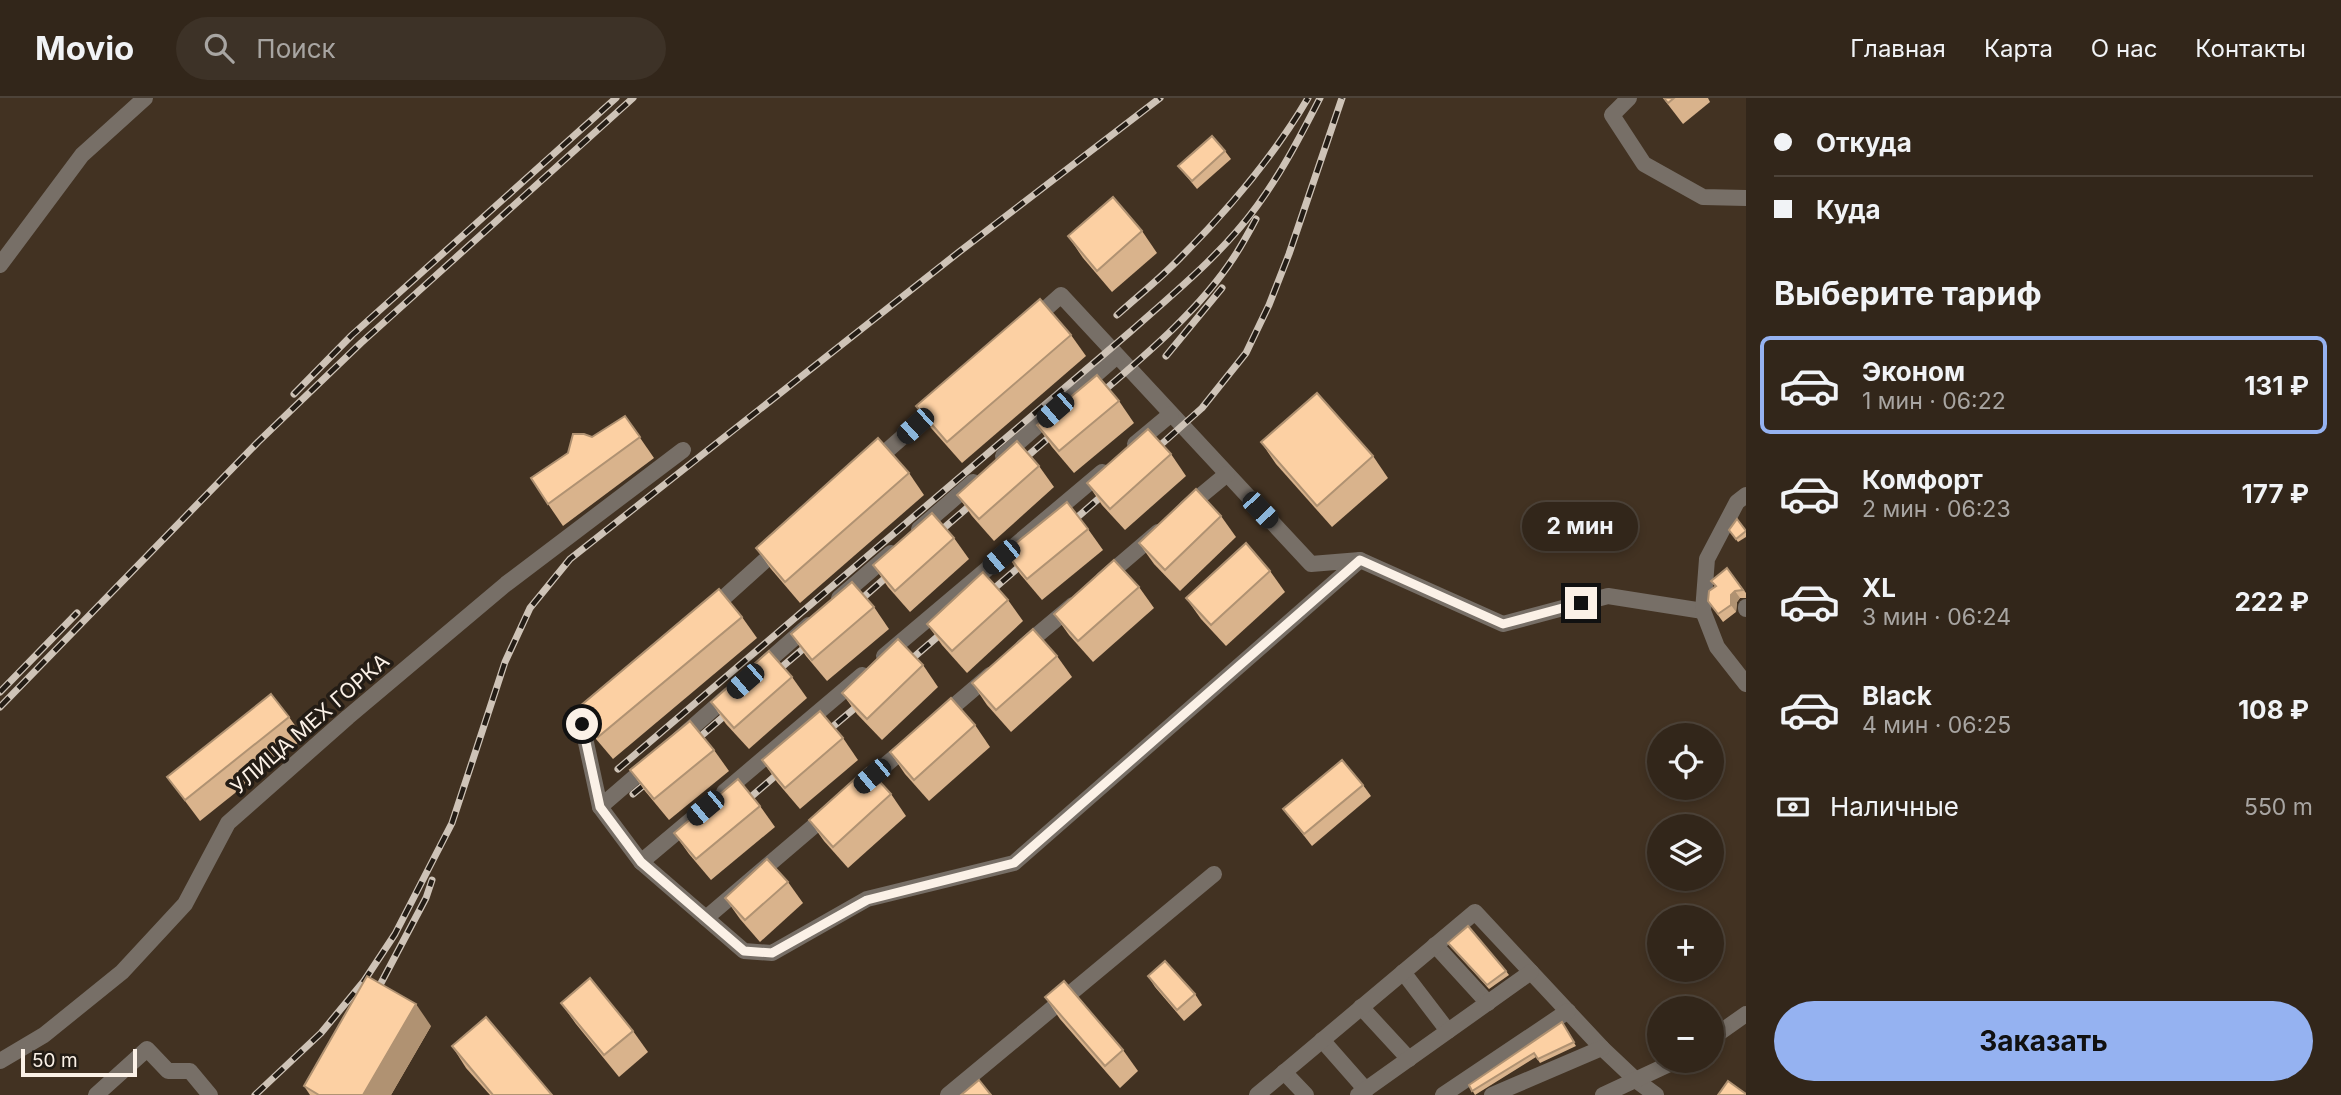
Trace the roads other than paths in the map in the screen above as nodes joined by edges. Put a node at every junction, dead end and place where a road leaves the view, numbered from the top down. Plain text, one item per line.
1 (145, 98) edge
2 (1629, 98) edge
3 (1746, 198) edge
4 (0, 265) edge
5 (1019, 333) edge
6 (1117, 356) junction
7 (957, 388) edge
8 (1171, 414) junction
9 (683, 450) dead end
10 (863, 472) edge
11 (1227, 474) junction
12 (1746, 495) edge
13 (790, 538) edge
14 (1360, 560) junction
15 (1703, 611) junction
16 (696, 622) edge
17 (1746, 684) edge
18 (613, 696) edge
19 (600, 807) junction
20 (641, 862) junction
21 (1214, 874) dead end
22 (706, 918) junction
23 (1434, 945) junction
24 (1403, 972) junction
25 (1531, 972) junction
26 (1488, 1003) junction
27 (1362, 1007) junction
28 (1568, 1011) junction
29 (1746, 1014) edge
30 (1724, 1030) edge
31 (1448, 1031) junction
32 (1322, 1040) junction
33 (1602, 1048) junction
34 (1409, 1059) junction
35 (0, 1061) edge
36 (1284, 1072) junction
37 (1651, 1073) edge
38 (1637, 1080) junction
39 (1362, 1092) edge
40 (96, 1095) edge
41 (209, 1095) edge
42 (948, 1095) edge
43 (1257, 1095) edge
44 (1306, 1095) edge
45 (1443, 1095) edge
46 (1492, 1095) edge
47 (1602, 1095) edge
48 (1656, 1095) edge

1 - 4 street
2 - 3 street
5 - 6 street
6 - 8 street
6 - 19 street
7 - 10 street
8 - 11 street
8 - 20 street
9 - 35 street, УЛИЦА МЕХ ГОРКА
11 - 14 street
11 - 22 street
12 - 15 street
13 - 16 street
14 - 15 street
14 - 22 street
15 - 17 street
18 - 19 street
19 - 20 street
20 - 22 street
21 - 42 street
23 - 24 street
23 - 25 street
23 - 26 street
24 - 27 street
24 - 31 street
25 - 26 street
25 - 28 street
26 - 31 street
27 - 32 street
27 - 34 street
28 - 33 street
28 - 45 street
29 - 30 street
31 - 34 street
32 - 36 street
32 - 39 street
33 - 38 street
33 - 46 street
34 - 39 street
36 - 43 street
36 - 44 street
37 - 38 street
38 - 47 street
38 - 48 street
40 - 41 street

